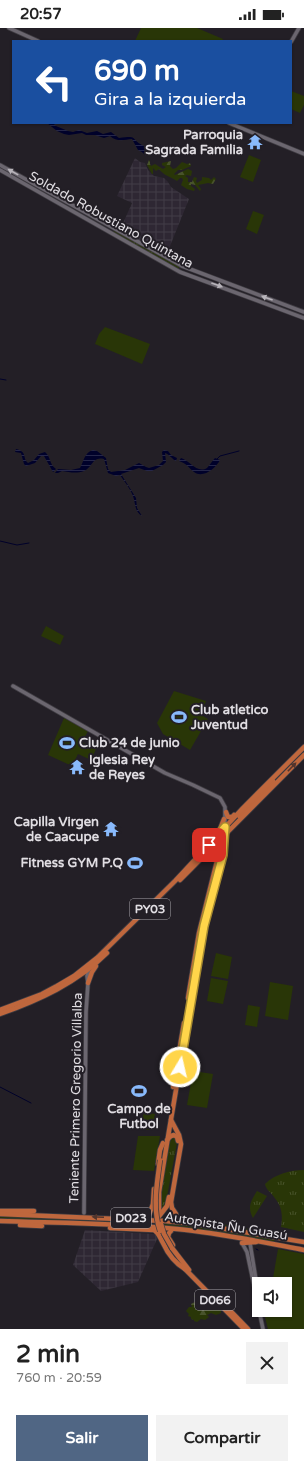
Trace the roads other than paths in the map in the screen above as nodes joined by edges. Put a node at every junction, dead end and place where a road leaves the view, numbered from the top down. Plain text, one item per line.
1 (9, 28) edge
2 (298, 28) edge
3 (36, 40) edge
4 (292, 40) edge
5 (231, 124) edge
6 (304, 154) edge
7 (0, 165) edge
8 (0, 170) edge
9 (304, 312) edge
10 (304, 318) edge
11 (13, 686) dead end
12 (304, 747) edge
13 (304, 755) edge
14 (279, 772) junction
15 (242, 808) junction
16 (226, 812) junction
17 (224, 819) junction
18 (237, 819) tunnel mouth
19 (235, 824) junction
20 (222, 833) junction
21 (210, 849) junction
22 (220, 853) junction
23 (101, 958) junction
24 (86, 969) junction
25 (76, 978) junction
26 (88, 983) junction
27 (0, 1010) edge
28 (0, 1014) edge
29 (171, 1116) junction
30 (165, 1142) junction
31 (168, 1199) junction
32 (0, 1210) edge
33 (34, 1211) dead end
34 (84, 1213) joint
35 (0, 1214) edge
36 (149, 1214) dead end
37 (160, 1215) dead end
38 (47, 1216) junction
39 (0, 1221) edge
40 (57, 1223) junction
41 (65, 1223) junction
42 (20, 1225) dead end
43 (171, 1231) dead end
44 (259, 1242) junction
45 (304, 1242) edge
46 (242, 1243) joint
47 (250, 1243) junction
48 (304, 1250) edge
49 (185, 1267) junction
50 (253, 1277) edge
51 (256, 1277) edge
52 (262, 1317) edge
53 (244, 1329) edge
54 (248, 1329) edge
55 (265, 1329) edge

1 - 3 street
2 - 4 street
5 - 6 street
9 -> 7 street
8 -> 10 street, Soldado Robustiano Quintana
11 - 16 street
12 - 14 highway, PY03
19 -> 13 highway, PY03
14 - 15 highway, PY03
14 - 18 highway
15 - 16 highway
15 - 20 highway, PY03
16 - 17 street
16 - 20 street
17 - 20 highway
17 - 20 street
19 - 20 highway, PY03
19 - 22 highway
20 - 21 highway, PY03
20 - 22 highway, D066
20 - 24 highway, PY03
21 - 22 highway
21 - 23 highway, PY03
22 - 29 highway, D066
22 - 30 highway, D066
23 - 24 highway, PY03
23 - 26 highway
24 - 25 highway, PY03
24 - 26 highway
24 - 27 highway, PY03
25 - 26 street
25 - 28 highway, PY03
26 - 34 street, Teniente Primero Gregorio Villalba
29 - 30 highway, D066
29 - 31 highway
30 - 31 highway
30 - 36 highway
30 - 49 highway, D066, bridge
31 - 37 highway
32 - 33 highway
34 - 38 highway
35 - 38 highway, Autopista Ñu Guasú / D023
45 -> 38 highway, Autopista Ñu Guasú / D023
39 - 40 highway, Autopista Ñu Guasú / D023
40 - 41 highway, Autopista Ñu Guasú / D023
40 - 42 highway
41 - 44 highway, Autopista Ñu Guasú / D023
41 - 49 highway
43 - 49 highway
44 - 47 highway
44 - 48 highway, Autopista Ñu Guasú / D023
46 - 47 highway
46 - 50 street
47 - 51 street
49 - 53 highway, D066
49 - 54 highway, D066
52 - 55 street

